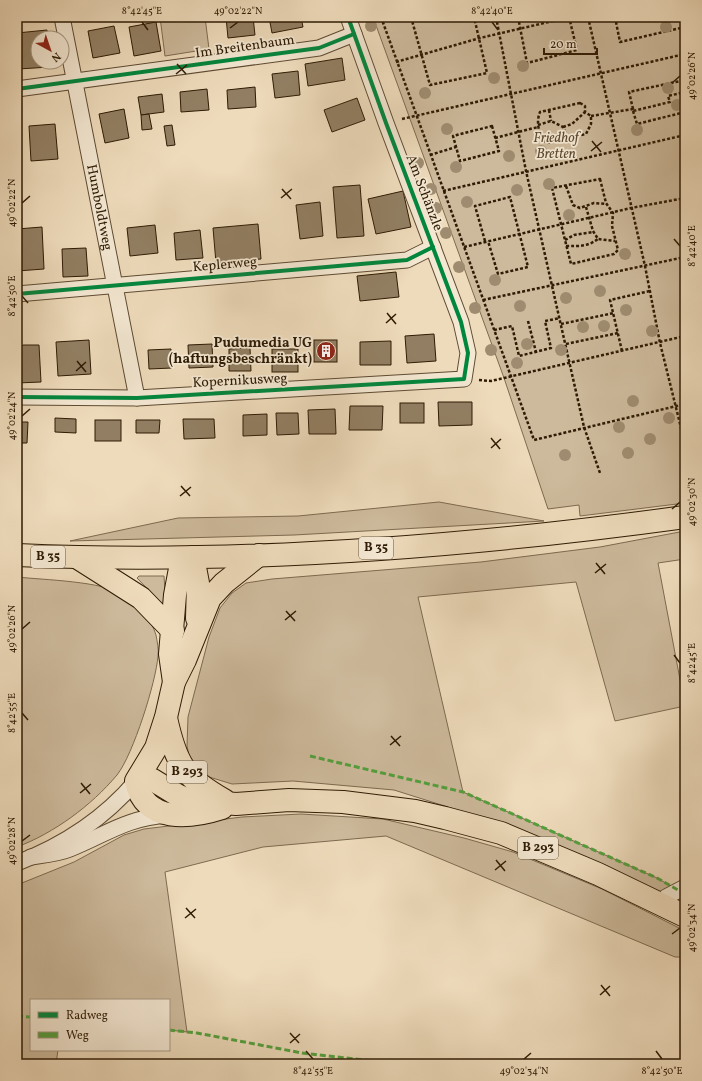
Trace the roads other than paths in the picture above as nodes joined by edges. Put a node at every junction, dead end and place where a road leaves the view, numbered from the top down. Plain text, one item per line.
1 (62, 17) edge
2 (348, 17) edge
3 (354, 34) junction
4 (75, 83) junction
5 (17, 89) edge
6 (433, 246) junction
7 (115, 286) junction
8 (17, 294) edge
9 (464, 379) joint
10 (17, 397) edge
11 (136, 398) junction
12 (685, 517) edge
13 (17, 555) edge
14 (259, 555) junction
15 (188, 557) junction
16 (78, 558) junction
17 (196, 630) junction
18 (173, 631) junction
19 (174, 682) junction
20 (166, 717) junction
21 (137, 779) junction
22 (236, 804) junction
23 (170, 815) junction
24 (31, 858) junction
25 (17, 863) edge
26 (685, 887) edge
27 (659, 904) junction
28 (685, 916) edge

1 - 4 street, Humboldtweg
2 - 3 street, Am Schänzle
3 - 4 street, Im Breitenbaum
3 - 6 street, Am Schänzle
4 - 5 street, Im Breitenbaum
4 - 7 street, Humboldtweg
6 - 7 street, Keplerweg
6 - 9 street, Am Schänzle
7 - 8 street, Keplerweg
7 - 11 street, Humboldtweg
9 - 11 street, Kopernikusweg
10 - 11 street, Kopernikusweg
12 - 14 main road, B 35
13 - 16 main road, B 35
14 - 15 main road, B 35
14 - 17 main road, B 293
15 - 16 main road, B 35
15 - 17 main road
15 - 18 main road, B 293
16 - 18 main road
17 - 19 main road, B 293
18 - 19 main road, B 293
19 - 20 main road, B 293
20 - 21 main road, B 293
20 - 22 main road, B 293
21 - 22 main road
21 - 23 main road, B 293
21 - 24 street
22 - 23 main road, B 293
22 - 27 main road, B 293
23 - 24 street
24 - 25 street
26 - 27 street
27 - 28 main road, B 293

